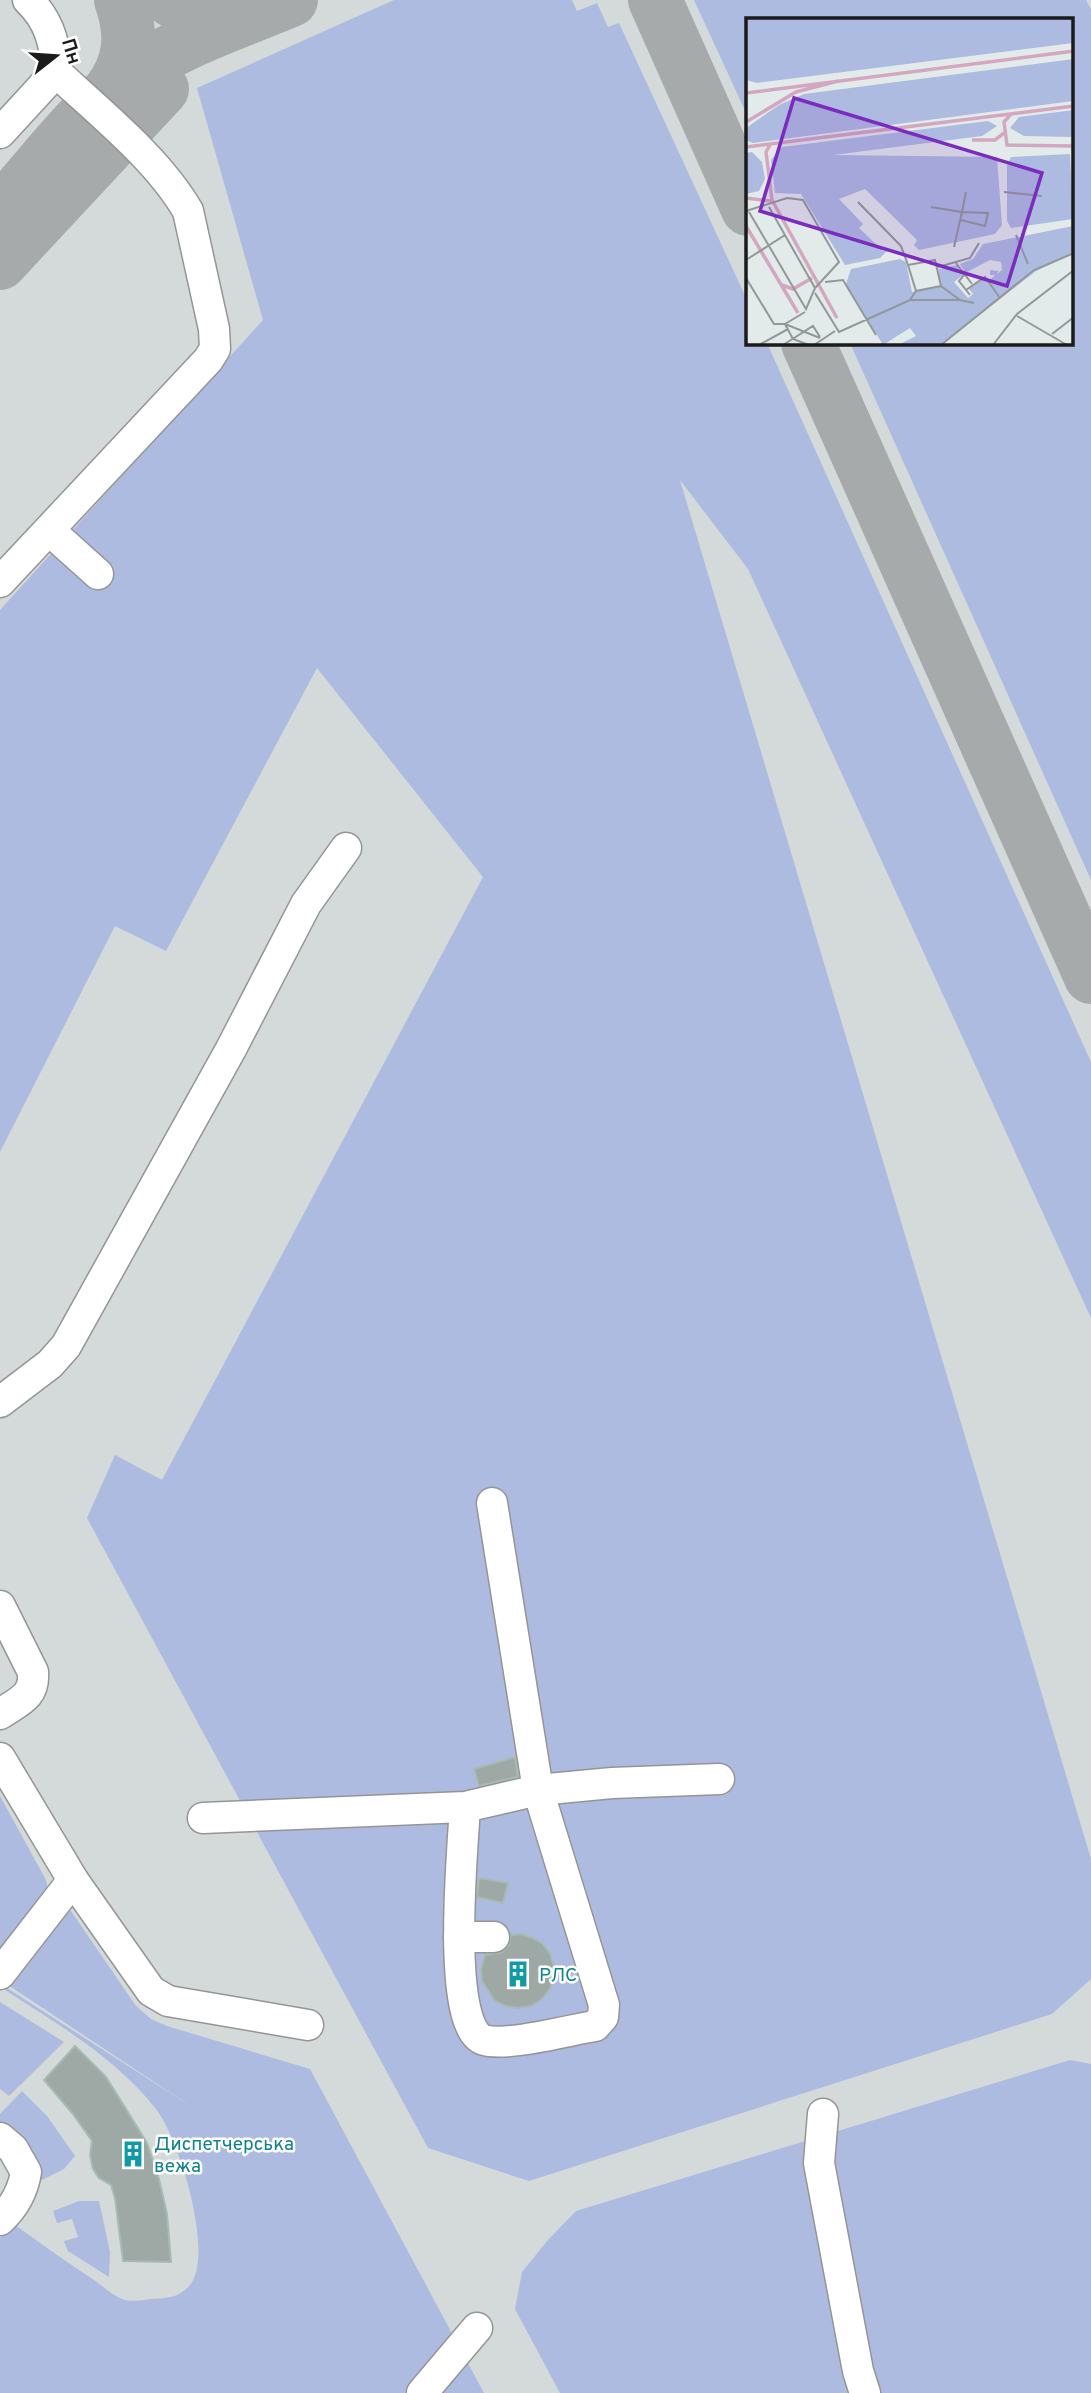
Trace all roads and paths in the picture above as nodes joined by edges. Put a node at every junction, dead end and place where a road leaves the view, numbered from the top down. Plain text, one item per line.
1 (28, 0) edge
2 (55, 72) junction
3 (0, 133) edge
4 (49, 530) junction
5 (98, 574) dead end
6 (0, 582) edge
7 (346, 848) dead end
8 (0, 1402) edge
9 (492, 1503) dead end
10 (0, 1606) edge
11 (0, 1714) edge
12 (0, 1758) edge
13 (719, 1779) dead end
14 (538, 1790) junction
15 (465, 1807) junction
16 (203, 1818) dead end
17 (73, 1880) junction
18 (459, 1937) junction
19 (494, 1937) dead end
20 (0, 1974) edge
21 (308, 2025) dead end
22 (822, 2114) dead end
23 (0, 2138) edge
24 (0, 2220) edge
25 (477, 2328) dead end
26 (422, 2393) edge
27 (865, 2393) edge

1 - 2 lane
2 - 3 lane
2 - 4 lane
4 - 5 lane
4 - 6 lane
7 - 8 lane
9 - 14 lane
10 - 11 lane
12 - 17 lane
13 - 14 lane
14 - 15 lane
14 - 18 lane
15 - 16 lane
15 - 18 lane
17 - 20 lane
17 - 21 lane
18 - 19 lane
22 - 27 lane
23 - 24 lane
25 - 26 lane

